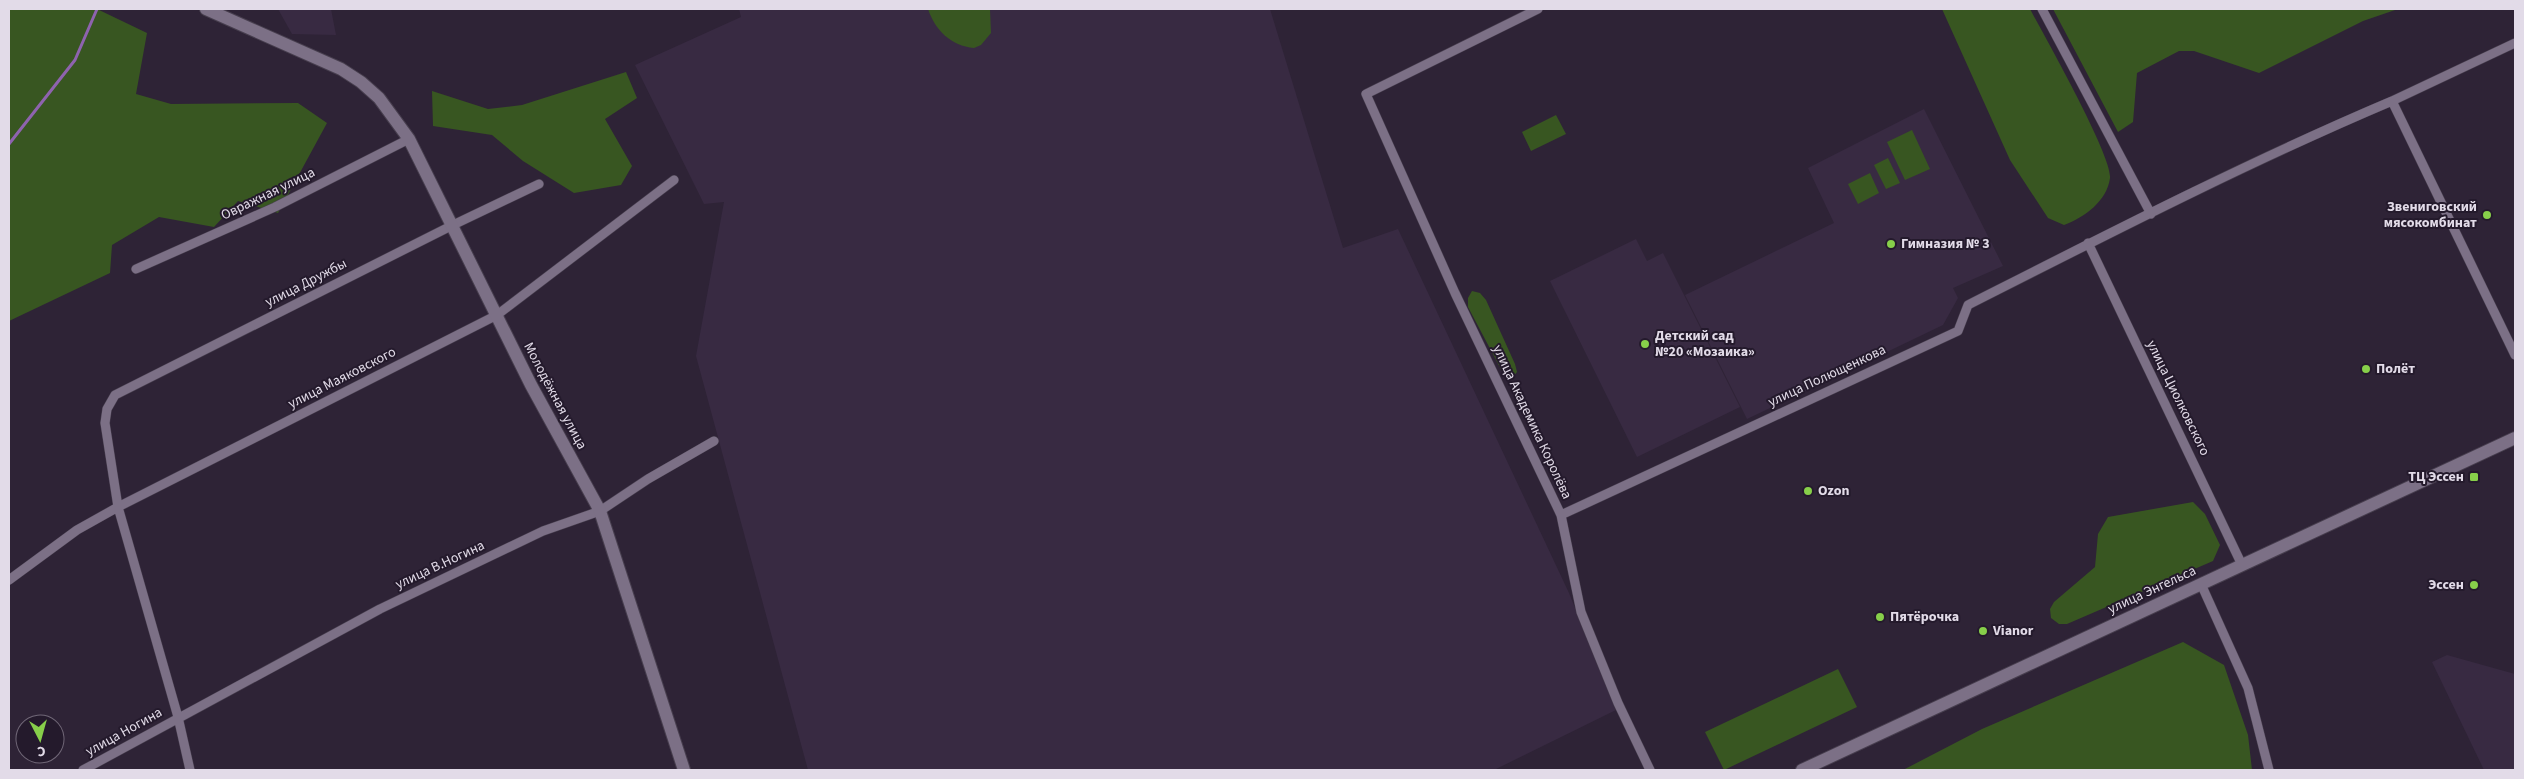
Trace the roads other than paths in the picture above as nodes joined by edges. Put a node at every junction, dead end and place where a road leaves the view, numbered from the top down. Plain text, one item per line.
1 (206, 9) edge
2 (1538, 9) edge
3 (2042, 9) edge
4 (2515, 43) edge
5 (2392, 101) junction
6 (409, 139) junction
7 (674, 180) dead end
8 (539, 184) dead end
9 (2151, 214) junction
10 (453, 225) junction
11 (2088, 243) junction
12 (136, 270) dead end
13 (496, 315) junction
14 (2515, 355) edge
15 (2515, 438) edge
16 (714, 441) dead end
17 (118, 507) junction
18 (600, 511) junction
19 (1561, 515) junction
20 (2242, 565) junction
21 (9, 580) edge
22 (2201, 584) junction
23 (178, 717) junction
24 (83, 770) edge
25 (190, 770) edge
26 (684, 770) edge
27 (1650, 770) edge
28 (1802, 770) edge
29 (2269, 770) edge

1 - 6 main road, Молодёжная улица
2 - 19 street, улица Академика Королёва
3 - 9 street
4 - 5 street, улица Полющенкова
5 - 9 street, улица Полющенкова
5 - 14 street
6 - 10 main road, Молодёжная улица
6 - 12 street, Овражная улица
7 - 13 street, улица Маяковского
8 - 10 street, улица Дружбы
9 - 11 street, улица Полющенкова
10 - 13 main road, Молодёжная улица
10 - 17 street, улица Дружбы
11 - 19 street, улица Полющенкова
11 - 20 street, улица Циолковского
13 - 17 street, улица Маяковского
13 - 18 main road, Молодёжная улица
15 - 20 main road, улица Энгельса
16 - 18 street, улица В.Ногина
17 - 21 street, улица Маяковского
17 - 23 street
18 - 23 street, улица В.Ногина
18 - 26 main road, Молодёжная улица
19 - 27 street, улица Академика Королёва
20 - 22 main road, улица Энгельса
22 - 28 main road, улица Энгельса
22 - 29 street
23 - 24 street, улица Ногина
23 - 25 street

